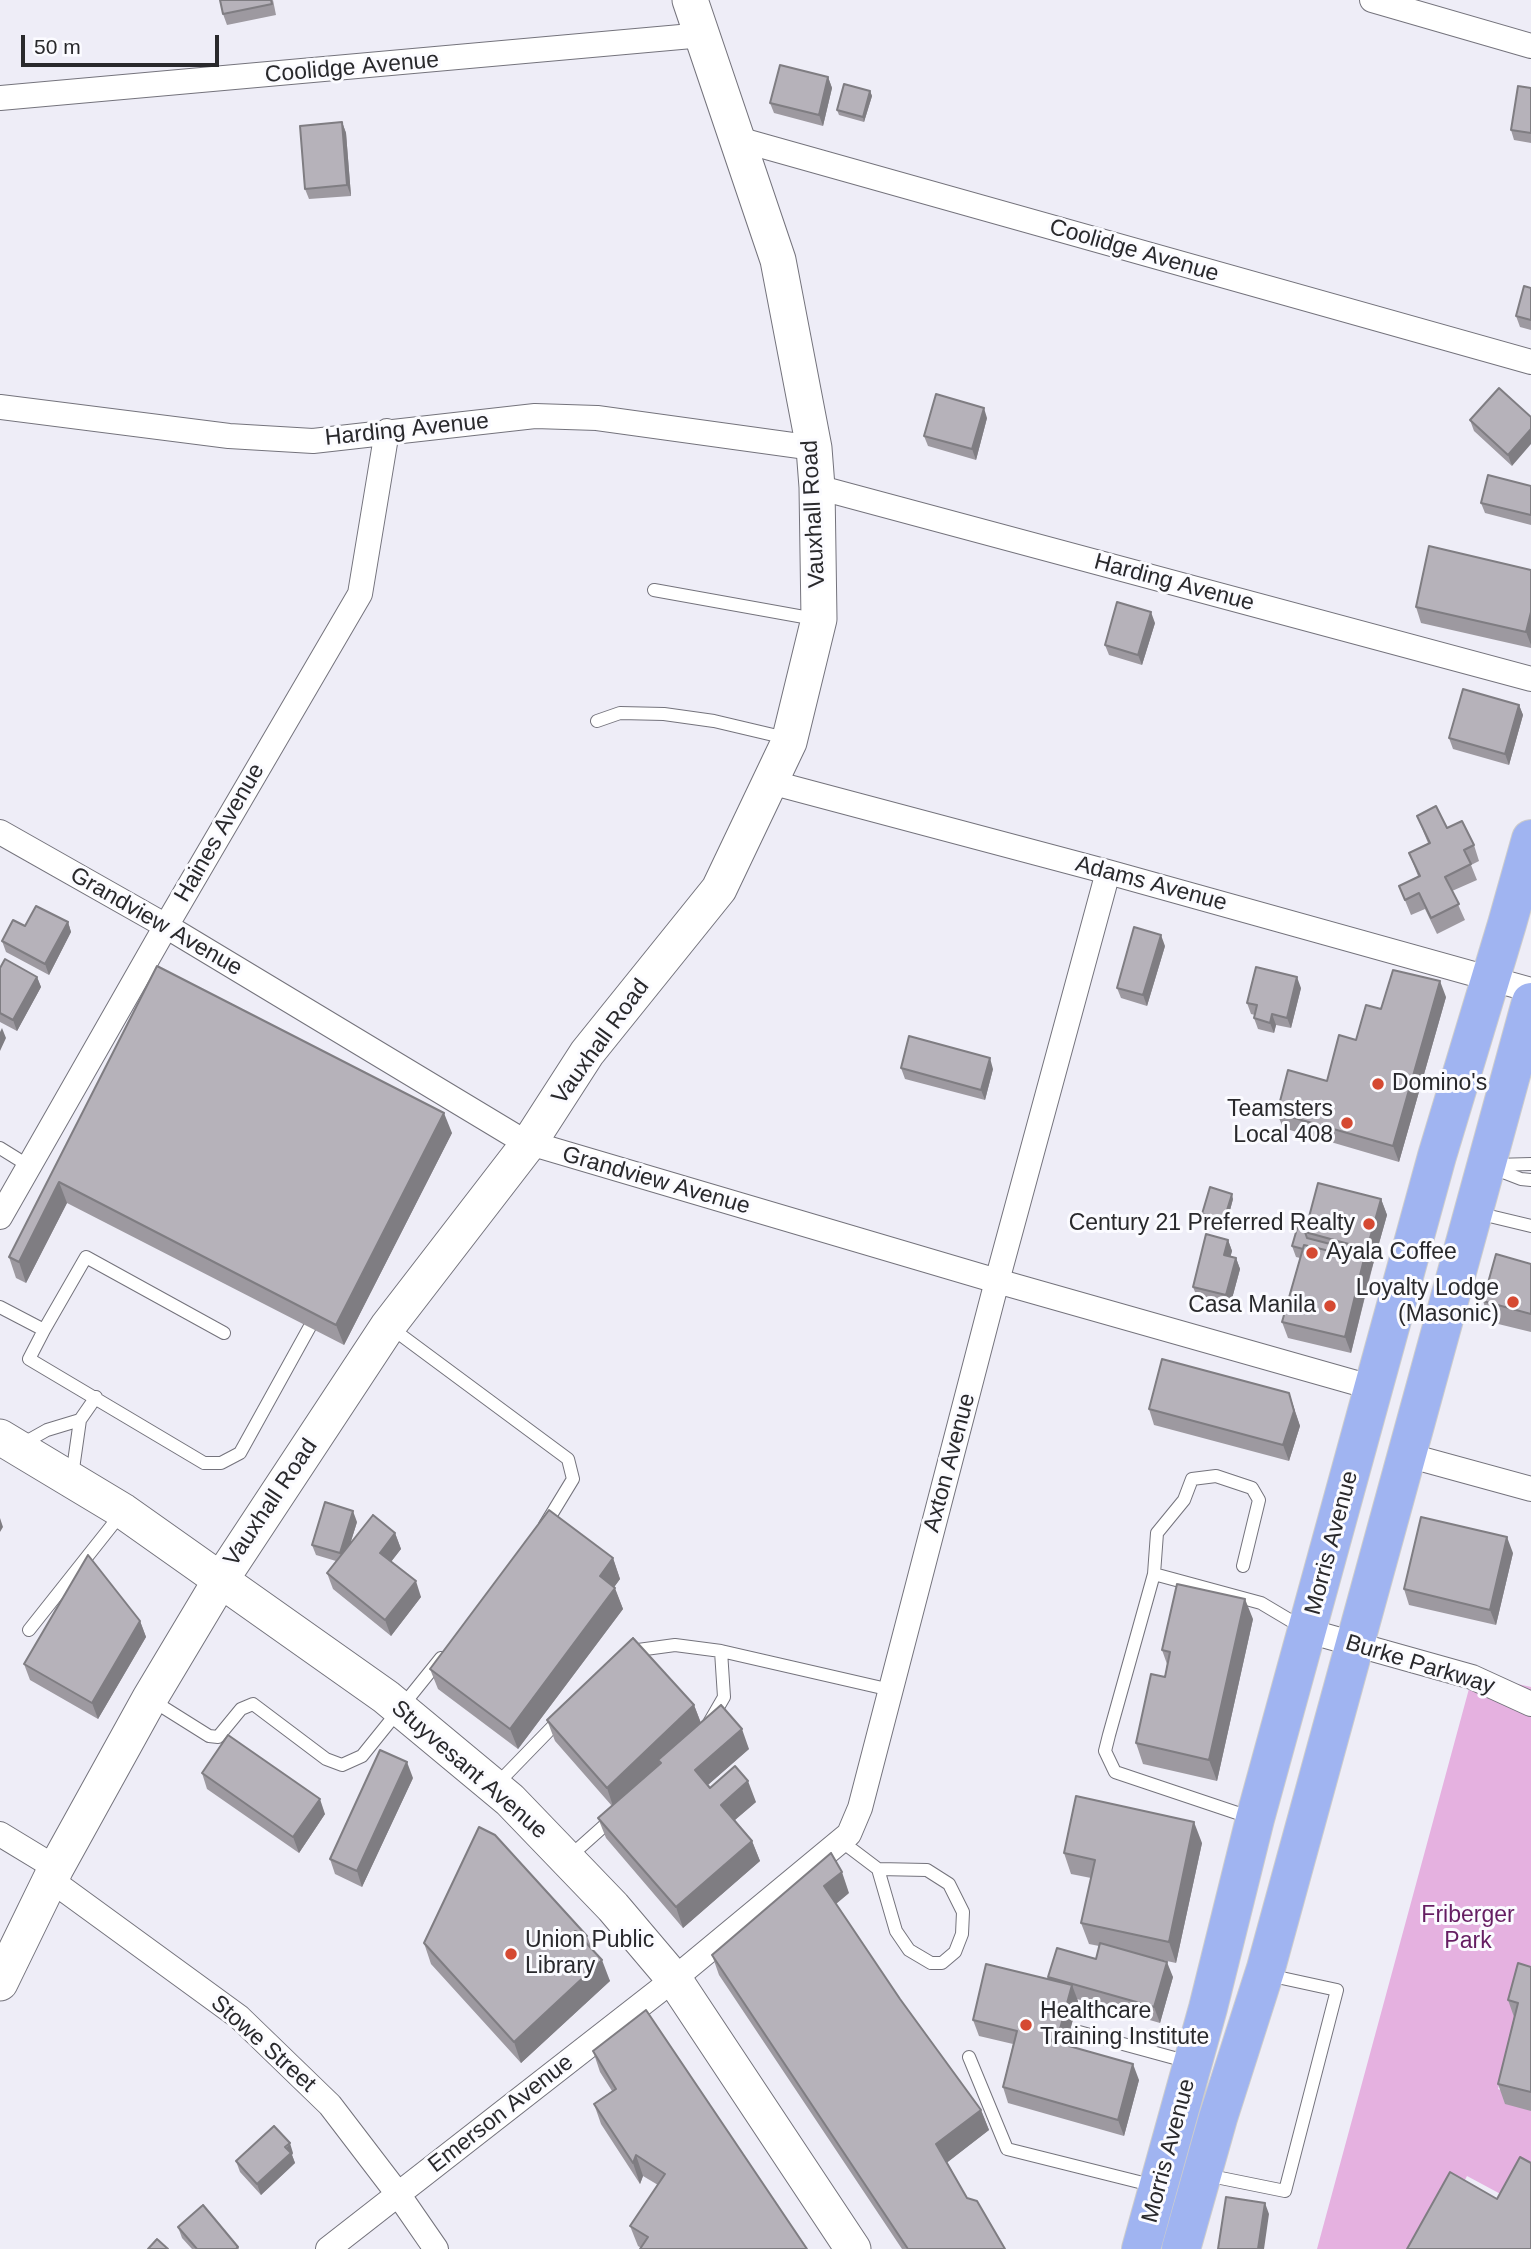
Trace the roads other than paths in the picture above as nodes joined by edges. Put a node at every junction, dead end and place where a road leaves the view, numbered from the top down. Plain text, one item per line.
1 (690, 0) edge
2 (1372, 0) edge
3 (703, 36) junction
4 (1531, 46) edge
5 (0, 99) edge
6 (738, 139) junction
7 (1531, 362) edge
8 (0, 407) edge
9 (387, 431) junction
10 (814, 448) junction
11 (817, 487) junction
12 (654, 590) dead end
13 (819, 619) junction
14 (1531, 679) edge
15 (597, 722) dead end
16 (790, 739) junction
17 (770, 782) junction
18 (0, 832) edge
19 (1531, 839) edge
20 (1108, 872) junction
21 (1525, 882) edge
22 (166, 926) junction
23 (1491, 979) junction
24 (1531, 990) edge
25 (1531, 1002) edge
26 (529, 1143) junction
27 (0, 1148) edge
28 (1531, 1164) edge
29 (1486, 1165) junction
30 (29, 1166) junction
31 (1531, 1180) edge
32 (1474, 1212) junction
33 (0, 1217) edge
34 (1531, 1226) edge
35 (997, 1281) junction
36 (0, 1307) edge
37 (313, 1321) edge
38 (388, 1326) junction
39 (44, 1330) junction
40 (225, 1333) dead end
41 (1374, 1388) junction
42 (96, 1397) junction
43 (80, 1420) junction
44 (8, 1442) edge
45 (1407, 1455) junction
46 (72, 1480) junction
47 (1531, 1489) edge
48 (123, 1511) junction
49 (541, 1530) edge
50 (1242, 1566) dead end
51 (1154, 1574) junction
52 (219, 1581) junction
53 (29, 1630) dead end
54 (1308, 1631) junction
55 (1355, 1644) junction
56 (450, 1646) edge
57 (721, 1651) junction
58 (618, 1667) edge
59 (891, 1690) junction
60 (150, 1699) junction
61 (1531, 1704) edge
62 (401, 1710) junction
63 (569, 1710) edge
64 (700, 1738) edge
65 (494, 1787) junction
66 (623, 1808) edge
67 (1255, 1819) junction
68 (0, 1834) edge
69 (841, 1841) junction
70 (567, 1859) junction
71 (878, 1869) junction
72 (53, 1874) junction
73 (1264, 1974) junction
74 (674, 1979) junction
75 (0, 1983) edge
76 (1079, 2032) dead end
77 (969, 2057) dead end
78 (1193, 2063) junction
79 (1202, 2174) junction
80 (1158, 2187) junction
81 (398, 2194) junction
82 (328, 2249) edge
83 (436, 2249) edge
84 (853, 2249) edge
85 (1141, 2249) edge
86 (1181, 2249) edge

1 - 3 street, Vauxhall Road
2 - 4 street
3 - 5 street, Coolidge Avenue
3 - 6 street, Vauxhall Road
6 - 7 street, Coolidge Avenue
6 - 10 street, Vauxhall Road
8 - 9 street, Harding Avenue
9 - 10 street, Harding Avenue
9 - 22 street, Haines Avenue
10 - 11 street, Vauxhall Road
11 - 13 street, Vauxhall Road
11 - 14 street, Harding Avenue
12 - 13 lane
13 - 16 street, Vauxhall Road
15 - 16 lane
16 - 17 street, Vauxhall Road
17 - 20 street, Adams Avenue
17 - 26 street, Vauxhall Road
18 - 22 street, Grandview Avenue
19 - 21 main road, Morris Avenue
20 - 23 street, Adams Avenue
20 - 35 street, Axton Avenue
21 - 23 main road, Morris Avenue
22 - 26 street, Grandview Avenue
22 - 30 street, Haines Avenue
23 - 24 street, Adams Avenue
23 - 41 main road, Morris Avenue
25 - 29 main road, Morris Avenue
26 - 35 street, Grandview Avenue
26 - 38 street, Vauxhall Road
27 - 30 lane
28 - 29 lane
29 - 31 lane
29 - 32 main road, Morris Avenue
30 - 33 street, Haines Avenue
32 - 34 lane
32 - 45 main road, Morris Avenue
35 - 41 street, Grandview Avenue
35 - 59 street, Axton Avenue
36 - 39 lane
37 - 42 lane
38 - 49 lane
38 - 52 street, Vauxhall Road
39 - 40 lane
39 - 42 lane
41 - 54 main road, Morris Avenue
42 - 43 lane
43 - 44 lane
43 - 46 lane
44 - 46 street, Stuyvesant Avenue
45 - 47 street
45 - 55 main road, Morris Avenue
46 - 48 street, Stuyvesant Avenue
48 - 52 street, Stuyvesant Avenue
48 - 53 lane
50 - 51 lane
51 - 54 lane
51 - 67 lane
52 - 60 street, Vauxhall Road
52 - 62 street, Stuyvesant Avenue
54 - 55 street, Burke Parkway
54 - 67 main road, Morris Avenue
55 - 61 street, Burke Parkway
55 - 73 main road, Morris Avenue
56 - 62 lane
57 - 58 lane
57 - 59 lane
57 - 64 lane
59 - 69 street, Axton Avenue
60 - 62 lane
60 - 72 street, Vauxhall Road
62 - 65 street, Stuyvesant Avenue
63 - 65 lane
65 - 70 street, Stuyvesant Avenue
66 - 70 lane
67 - 78 main road, Morris Avenue
68 - 72 street, Stowe Street
69 - 71 lane
69 - 74 street, Axton Avenue
70 - 74 street, Stuyvesant Avenue
71 - 71 lane
72 - 75 street, Vauxhall Road
72 - 81 street, Stowe Street
73 - 79 main road, Morris Avenue
73 - 79 lane
74 - 81 street, Emerson Avenue
74 - 84 street, Stuyvesant Avenue
76 - 78 lane
77 - 80 lane
78 - 80 main road, Morris Avenue
79 - 86 main road, Morris Avenue
80 - 85 main road, Morris Avenue
81 - 82 street, Emerson Avenue
81 - 83 street, Stowe Street

